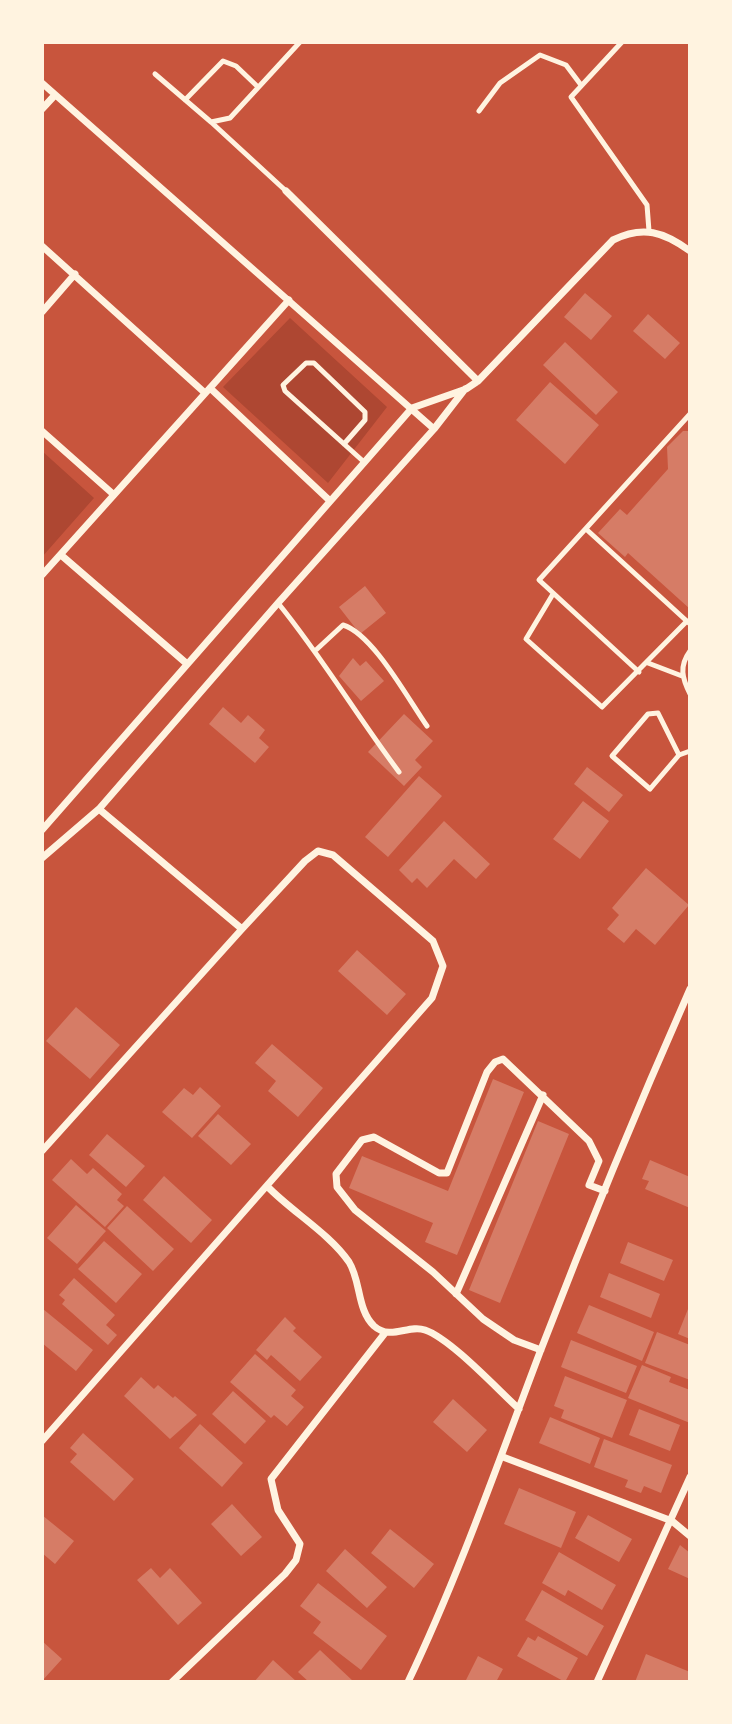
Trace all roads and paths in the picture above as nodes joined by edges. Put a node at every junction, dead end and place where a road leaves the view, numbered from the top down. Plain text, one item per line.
1 (300, 42) edge
2 (622, 42) edge
3 (155, 74) dead end
4 (42, 83) edge
5 (581, 85) junction
6 (258, 87) junction
7 (55, 95) junction
8 (185, 100) junction
9 (42, 109) edge
10 (479, 111) dead end
11 (211, 122) junction
12 (286, 191) joint
13 (649, 231) junction
14 (42, 246) edge
15 (690, 251) edge
16 (75, 274) junction
17 (289, 300) junction
18 (42, 312) edge
19 (478, 381) junction
20 (466, 389) junction
21 (207, 390) junction
22 (412, 408) junction
23 (690, 414) edge
24 (434, 429) junction
25 (42, 431) edge
26 (344, 444) junction
27 (364, 462) junction
28 (113, 494) junction
29 (329, 500) junction
30 (586, 529) junction
31 (61, 555) junction
32 (42, 575) edge
33 (553, 594) junction
34 (278, 603) junction
35 (688, 622) edge
36 (316, 649) junction
37 (690, 651) edge
38 (186, 663) junction
39 (648, 663) junction
40 (639, 672) junction
41 (682, 676) junction
42 (690, 694) edge
43 (427, 726) dead end
44 (690, 751) edge
45 (679, 755) junction
46 (399, 772) dead end
47 (99, 809) junction
48 (42, 830) edge
49 (43, 854) edge
50 (242, 929) junction
51 (690, 989) edge
52 (543, 1095) junction
53 (42, 1151) edge
54 (267, 1186) junction
55 (605, 1191) junction
56 (456, 1294) junction
57 (384, 1333) junction
58 (541, 1350) junction
59 (519, 1409) junction
60 (42, 1441) edge
61 (503, 1457) junction
62 (690, 1477) edge
63 (672, 1521) junction
64 (690, 1536) edge
65 (173, 1682) edge
66 (408, 1682) edge
67 (597, 1682) edge

1 - 6 lane
2 - 5 lane
3 - 8 lane
4 - 7 street
5 - 10 lane
5 - 13 lane
6 - 8 lane
6 - 11 lane
7 - 9 street
7 - 17 street
8 - 11 lane
11 - 12 lane
12 - 19 street
13 - 15 street
13 - 19 street
14 - 16 street
16 - 18 street
16 - 21 street
17 - 21 street
17 - 22 street
19 - 20 street
20 - 22 street
20 - 24 street
21 - 28 street
21 - 29 street
22 - 24 street
22 - 27 street
23 - 30 lane
24 - 34 street
25 - 28 street
26 - 26 lane
26 - 27 lane
27 - 29 street
28 - 31 street
29 - 38 street
30 - 33 lane
30 - 35 lane
31 - 32 street
31 - 38 street
33 - 40 lane
33 - 40 lane
34 - 36 lane
34 - 47 street
35 - 39 lane
36 - 43 lane
36 - 46 lane
37 - 41 lane
38 - 48 street
39 - 40 lane
39 - 41 lane
41 - 42 lane
44 - 45 lane
45 - 45 lane
47 - 49 street
47 - 50 street
50 - 53 street
50 - 54 street
51 - 55 street
52 - 55 street
52 - 56 street
52 - 56 street
54 - 57 street
54 - 60 street
55 - 58 street
56 - 58 street
57 - 59 street
57 - 65 street
58 - 59 street
59 - 61 street
61 - 63 street
61 - 66 street
62 - 63 street
63 - 64 street
63 - 67 street

